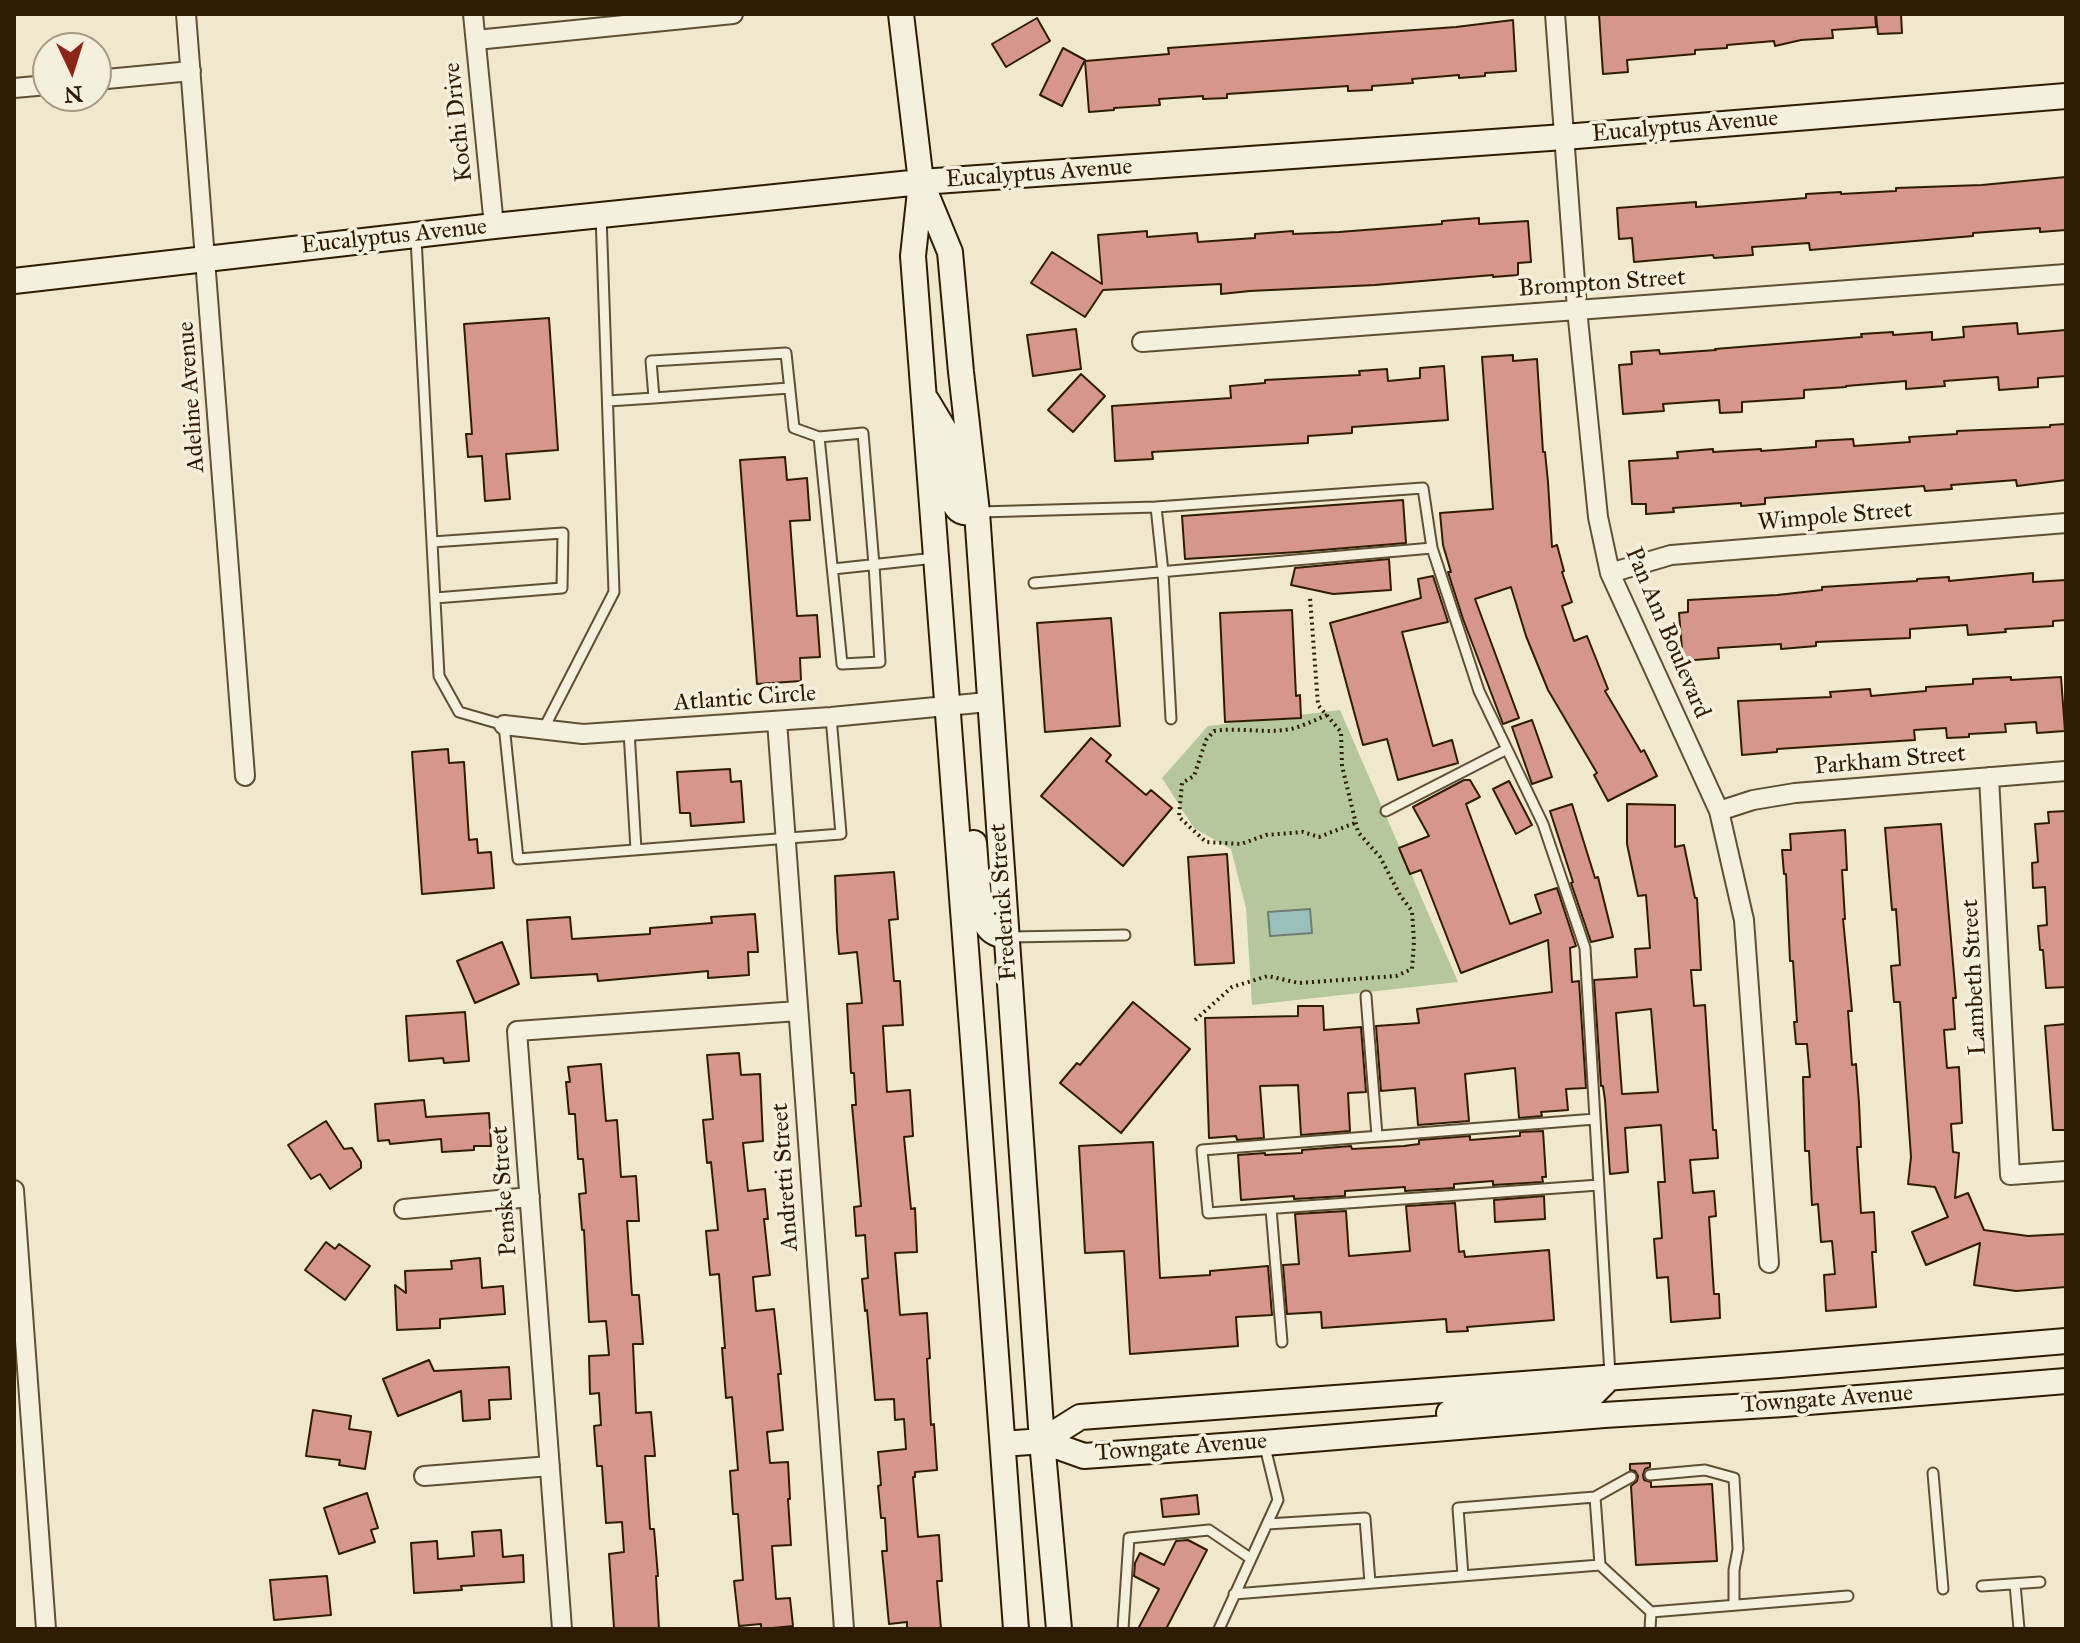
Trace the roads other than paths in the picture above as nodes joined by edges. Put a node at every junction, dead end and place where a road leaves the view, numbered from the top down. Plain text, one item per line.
1 (186, 14) edge
2 (473, 14) edge
3 (733, 14) edge
4 (901, 14) edge
5 (1555, 14) edge
6 (476, 40) junction
7 (191, 71) junction
8 (112, 78) edge
9 (2066, 96) edge
10 (1564, 137) junction
11 (921, 182) junction
12 (601, 215) junction
13 (494, 226) junction
14 (416, 235) junction
15 (206, 259) junction
16 (2066, 274) edge
17 (14, 281) edge
18 (1577, 309) junction
19 (1142, 342) dead end
20 (789, 388) junction
21 (924, 395) junction
22 (654, 398) junction
23 (608, 401) junction
24 (819, 437) junction
25 (1156, 507) junction
26 (977, 512) junction
27 (2066, 523) edge
28 (432, 542) junction
29 (1432, 548) junction
30 (935, 558) junction
31 (874, 565) junction
32 (833, 569) junction
33 (1163, 572) junction
34 (1610, 573) junction
35 (1034, 583) dead end
36 (435, 598) junction
37 (988, 702) junction
38 (947, 707) junction
39 (831, 717) junction
40 (1171, 719) dead end
41 (777, 721) junction
42 (504, 725) junction
43 (543, 730) junction
44 (629, 731) junction
45 (1507, 749) junction
46 (2066, 771) edge
47 (245, 776) dead end
48 (1989, 777) junction
49 (955, 811) junction
50 (1386, 811) dead end
51 (1719, 811) junction
52 (785, 839) junction
53 (636, 850) junction
54 (1125, 935) dead end
55 (1006, 937) junction
56 (1366, 996) dead end
57 (798, 1011) junction
58 (1595, 1119) junction
59 (1377, 1136) junction
60 (2066, 1171) edge
61 (1599, 1185) junction
62 (14, 1190) edge
63 (530, 1197) junction
64 (404, 1209) dead end
65 (1271, 1209) junction
66 (1769, 1263) dead end
67 (2066, 1341) edge
68 (1282, 1342) dead end
69 (1779, 1365) junction
70 (1610, 1377) junction
71 (2066, 1381) edge
72 (1784, 1404) junction
73 (1428, 1429) junction
74 (1042, 1441) junction
75 (1264, 1443) junction
76 (1003, 1444) junction
77 (550, 1466) junction
78 (1933, 1473) dead end
79 (1650, 1475) dead end
80 (424, 1476) dead end
81 (1631, 1477) dead end
82 (1595, 1497) junction
83 (1267, 1524) junction
84 (1250, 1558) junction
85 (1600, 1565) junction
86 (1463, 1576) junction
87 (2040, 1582) dead end
88 (1370, 1583) junction
89 (2015, 1584) junction
90 (1982, 1586) dead end
91 (1943, 1589) dead end
92 (1234, 1594) junction
93 (1848, 1596) dead end
94 (1734, 1605) junction
95 (1651, 1612) junction
96 (46, 1629) edge
97 (562, 1629) edge
98 (844, 1629) edge
99 (1016, 1629) edge
100 (1059, 1629) edge
101 (1123, 1629) edge
102 (1219, 1629) edge
103 (1650, 1629) edge
104 (2019, 1629) edge

1 - 7 street, Adeline Avenue
2 - 6 street, Kochi Drive
3 - 6 street
4 - 11 main road, Frederick Street
5 - 10 street, Pan Am Boulevard
6 - 13 street, Kochi Drive
7 - 8 street
7 - 15 street, Adeline Avenue
9 - 10 main road, Eucalyptus Avenue
10 - 11 main road, Eucalyptus Avenue
10 - 18 street, Pan Am Boulevard
11 - 12 main road, Eucalyptus Avenue
11 - 21 main road, Frederick Street
11 - 26 main road, Frederick Street
12 - 13 main road, Eucalyptus Avenue
12 - 23 lane
13 - 14 main road, Eucalyptus Avenue
14 - 15 main road, Eucalyptus Avenue
14 - 28 lane
15 - 17 main road, Eucalyptus Avenue
15 - 47 street, Adeline Avenue
16 - 18 street, Brompton Street
18 - 19 street, Brompton Street
18 - 34 street, Pan Am Boulevard
20 - 22 lane
20 - 22 lane
20 - 24 lane
21 - 26 main road
21 - 30 main road, Frederick Street
22 - 23 lane
23 - 43 lane
24 - 31 lane
24 - 32 lane
25 - 26 lane
25 - 29 lane
25 - 33 lane
26 - 37 main road, Frederick Street
27 - 34 street, Wimpole Street
28 - 36 lane
28 - 36 lane
29 - 33 lane
29 - 45 lane
30 - 31 lane
30 - 38 main road, Frederick Street
31 - 32 lane
31 - 32 lane
33 - 35 lane
33 - 40 lane
34 - 51 street, Pan Am Boulevard
36 - 42 lane
37 - 38 street, Atlantic Circle
37 - 55 main road, Frederick Street
38 - 39 street, Atlantic Circle
38 - 49 main road, Frederick Street
39 - 41 street, Atlantic Circle
39 - 52 lane
41 - 44 street, Atlantic Circle
41 - 52 street, Andretti Street
42 - 43 street, Atlantic Circle
42 - 53 lane
43 - 44 street, Atlantic Circle
44 - 53 lane
45 - 50 lane
45 - 58 lane
46 - 48 street, Parkham Street
48 - 51 street, Parkham Street
48 - 60 street, Lambeth Street
49 - 55 main road
49 - 76 main road, Frederick Street
51 - 66 street, Pan Am Boulevard
52 - 53 lane
52 - 57 street, Andretti Street
54 - 55 lane
55 - 74 main road, Frederick Street
56 - 59 lane
57 - 63 street, Penske Street
57 - 98 street, Andretti Street
58 - 59 lane
58 - 61 lane
59 - 65 lane
61 - 65 lane
61 - 70 lane
62 - 96 street
63 - 64 street
63 - 77 street, Penske Street
65 - 68 lane
67 - 69 main road, Towngate Avenue
69 - 70 main road, Towngate Avenue
69 - 72 main road
70 - 73 main road
70 - 74 main road, Towngate Avenue
71 - 72 main road, Towngate Avenue
72 - 73 main road, Towngate Avenue
73 - 75 main road, Towngate Avenue
74 - 75 main road, Towngate Avenue
74 - 76 main road
74 - 100 main road, Frederick Street
75 - 83 lane
76 - 99 main road, Frederick Street
77 - 80 street
77 - 97 street, Penske Street
78 - 91 lane
79 - 94 lane
81 - 82 lane
82 - 85 lane
82 - 86 lane
83 - 84 lane
83 - 88 lane
84 - 92 lane
84 - 101 lane
85 - 86 lane
85 - 95 lane
86 - 88 lane
87 - 89 lane
88 - 92 lane
89 - 90 lane
89 - 104 lane
92 - 102 lane
93 - 94 lane
94 - 95 lane
95 - 103 lane

